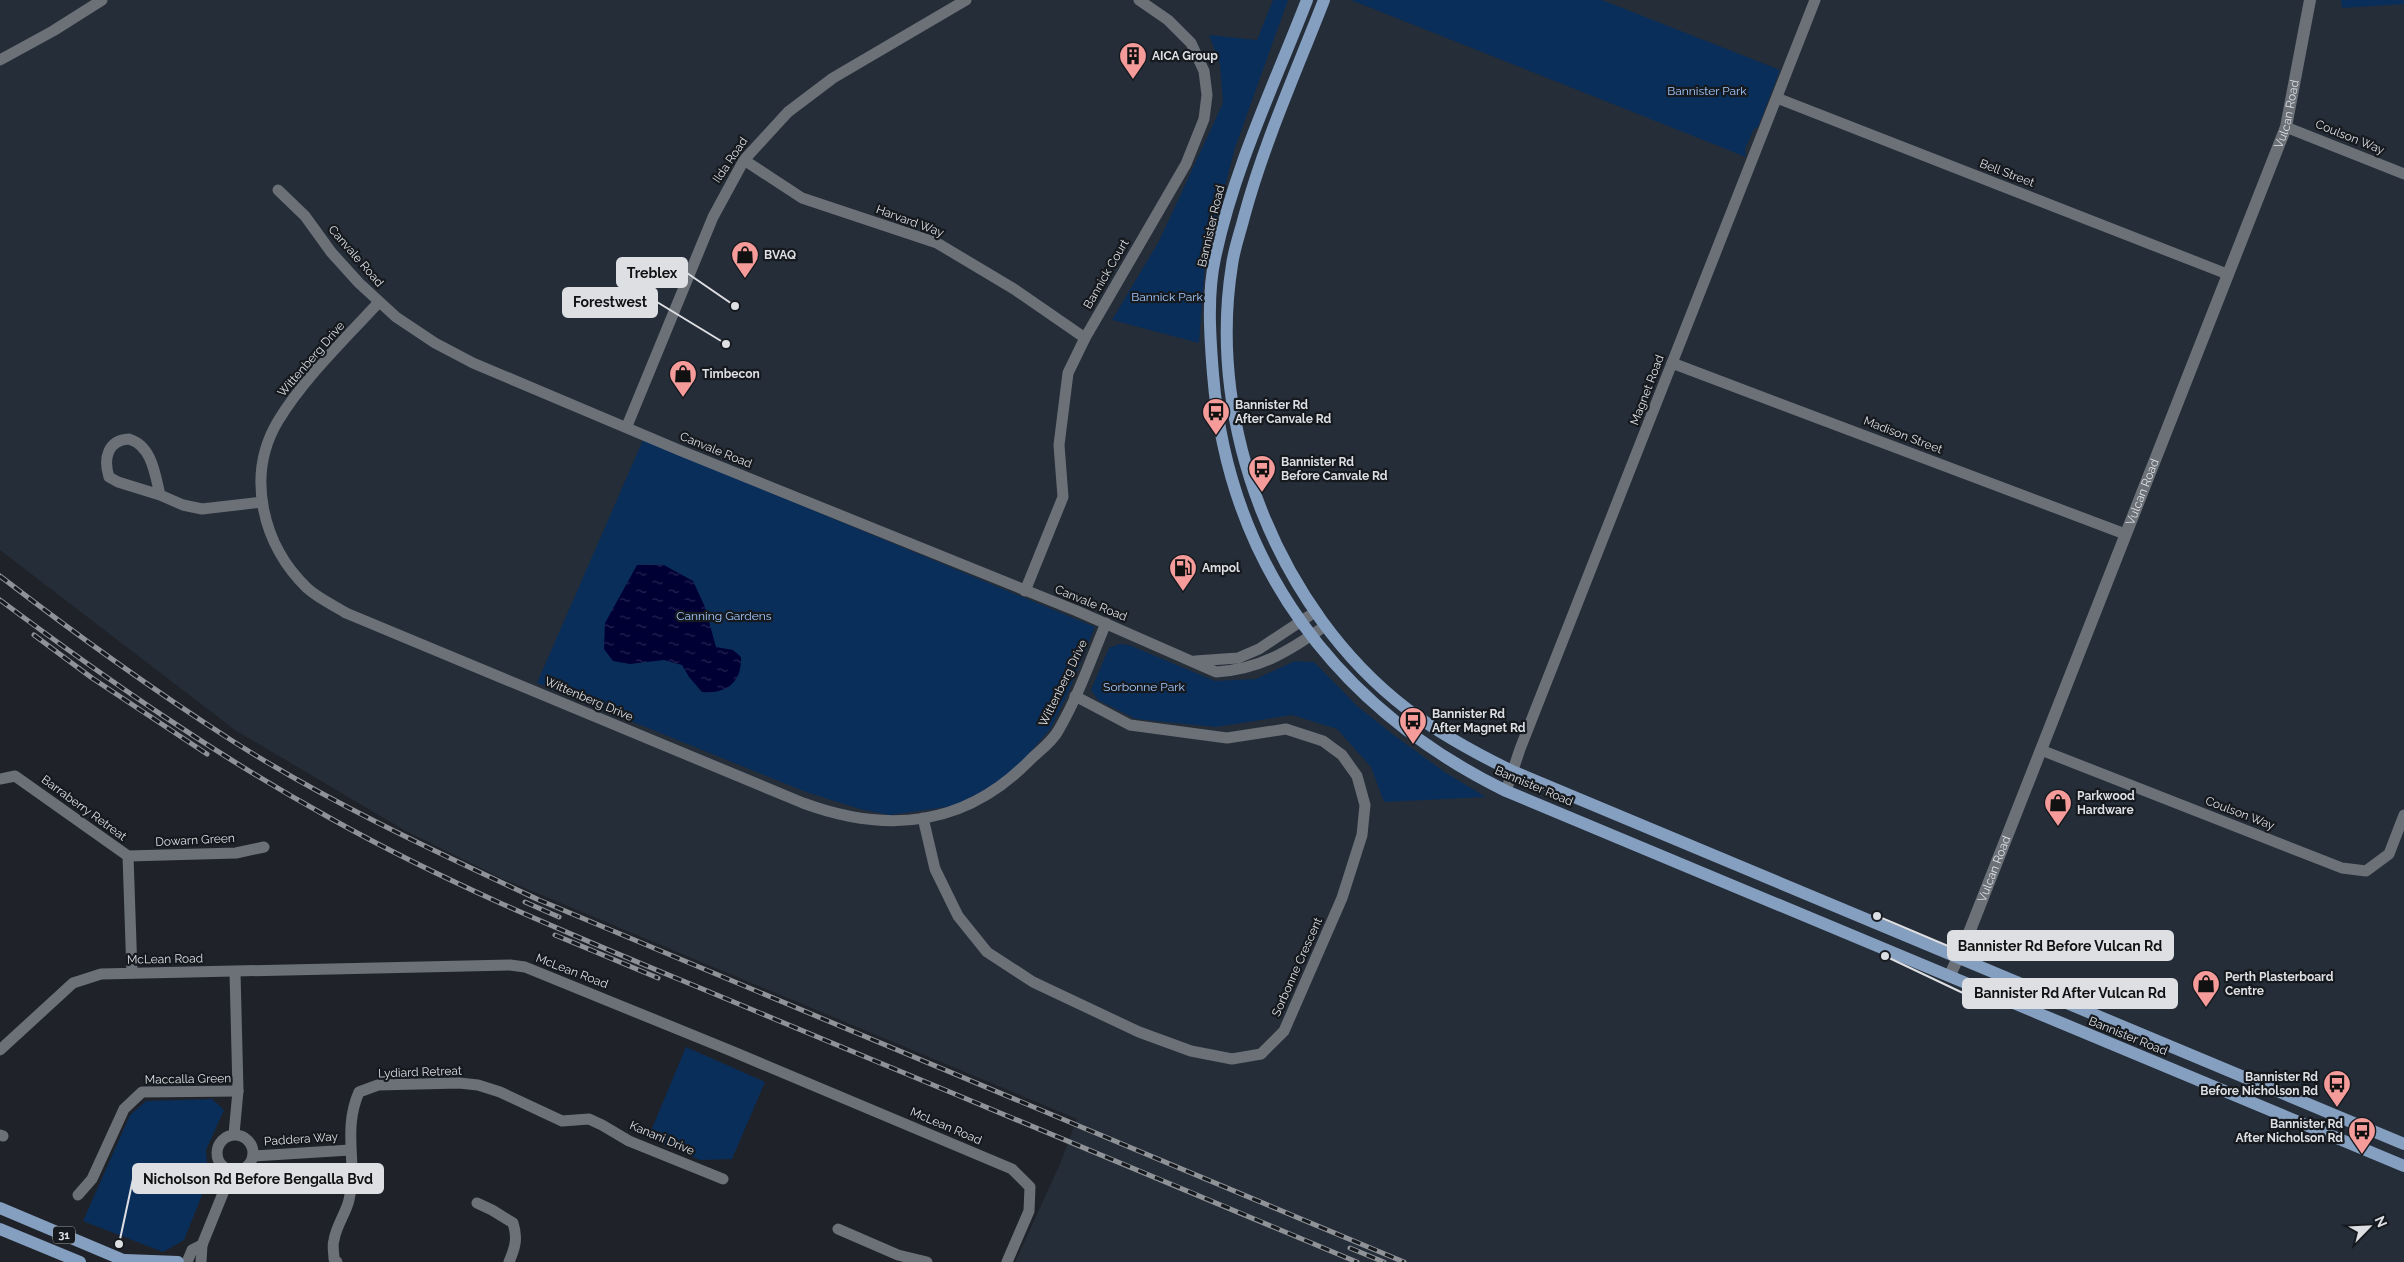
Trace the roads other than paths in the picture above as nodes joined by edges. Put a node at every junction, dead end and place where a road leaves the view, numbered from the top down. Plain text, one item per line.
1 (102, 0) edge
2 (966, 0) edge
3 (1138, 0) edge
4 (1307, 0) edge
5 (1324, 0) edge
6 (1815, 0) edge
7 (2310, 0) edge
8 (0, 60) edge
9 (1777, 98) junction
10 (2286, 127) junction
11 (744, 160) junction
12 (2404, 174) edge
13 (278, 190) dead end
14 (2227, 274) junction
15 (379, 302) junction
16 (1085, 338) junction
17 (1672, 363) junction
18 (626, 426) junction
19 (160, 495) junction
20 (262, 502) junction
21 (2125, 534) junction
22 (1025, 591) junction
23 (1315, 612) junction
24 (1300, 622) junction
25 (1106, 623) junction
26 (1325, 626) junction
27 (1310, 636) junction
28 (1193, 661) junction
29 (1075, 696) junction
30 (2040, 750) junction
31 (1512, 771) junction
32 (0, 779) edge
33 (1506, 791) junction
34 (2404, 815) edge
35 (924, 818) junction
36 (264, 847) dead end
37 (128, 856) junction
38 (1957, 958) junction
39 (235, 972) junction
40 (132, 973) junction
41 (1950, 976) junction
42 (0, 1050) edge
43 (238, 1091) junction
44 (562, 1120) joint
45 (234, 1134) junction
46 (2404, 1144) edge
47 (350, 1150) junction
48 (253, 1156) junction
49 (2404, 1166) edge
50 (232, 1171) junction
51 (723, 1179) dead end
52 (78, 1195) dead end
53 (477, 1203) dead end
54 (0, 1208) edge
55 (0, 1229) edge
56 (838, 1229) dead end
57 (202, 1245) junction
58 (126, 1261) edge
59 (183, 1261) edge
60 (80, 1262) edge
61 (201, 1262) edge
62 (337, 1262) edge
63 (509, 1262) edge
64 (927, 1262) edge
65 (1007, 1262) edge

1 - 8 street
2 - 11 street, Ilda Road
3 - 16 street, Bannick Court
4 - 24 main road, Bannister Road
5 - 23 main road, Bannister Road
6 - 9 street, Magnet Road
7 - 10 street, Vulcan Road
9 - 14 street, Bell Street
9 - 17 street, Magnet Road
10 - 12 street, Coulson Way
10 - 14 street, Vulcan Road
11 - 16 street, Harvard Way
11 - 18 street, Ilda Road
13 - 15 street, Canvale Road
14 - 21 street, Vulcan Road
15 - 18 street, Canvale Road
15 - 20 street, Wittenberg Drive
16 - 22 street, Bannick Court
17 - 21 street, Madison Street
17 - 31 street, Magnet Road
18 - 22 street, Canvale Road
19 - 19 street
19 - 20 street
20 - 35 street, Wittenberg Drive
21 - 30 street, Vulcan Road
22 - 25 street, Canvale Road
23 - 24 street, Canvale Road
23 - 26 main road, Bannister Road
24 - 27 main road, Bannister Road
24 - 28 street, Canvale Road
25 - 28 street, Canvale Road
25 - 29 street, Wittenberg Drive
26 - 27 street, Canvale Road
26 - 31 main road, Bannister Road
27 - 28 street, Canvale Road
27 - 33 main road, Bannister Road
29 - 35 street, Wittenberg Drive
29 - 35 street, Sorbonne Crescent
30 - 34 street, Coulson Way
30 - 38 street, Vulcan Road
31 - 33 street, Magnet Road
31 - 38 main road, Bannister Road
32 - 37 street, Barraberry Retreat
33 - 41 main road, Bannister Road
36 - 37 street, Dowarn Green
37 - 40 street, Barraberry Retreat
38 - 41 street, Vulcan Road
38 - 46 main road, Bannister Road
39 - 40 street, McLean Road
39 - 43 street
39 - 65 street, McLean Road
40 - 42 street, McLean Road
41 - 49 main road, Bannister Road
43 - 45 street
43 - 52 street, Maccalla Green
44 - 47 street, Lydiard Retreat
44 - 51 street, Kanani Drive
45 - 48 street
45 - 50 street
47 - 48 street, Paddera Way
47 - 62 street, Lydiard Retreat
48 - 50 street
50 - 57 street
53 - 63 street
54 - 58 main road, 31
55 - 60 main road, 31
56 - 64 street
57 - 59 street
57 - 61 street
58 - 59 main road

